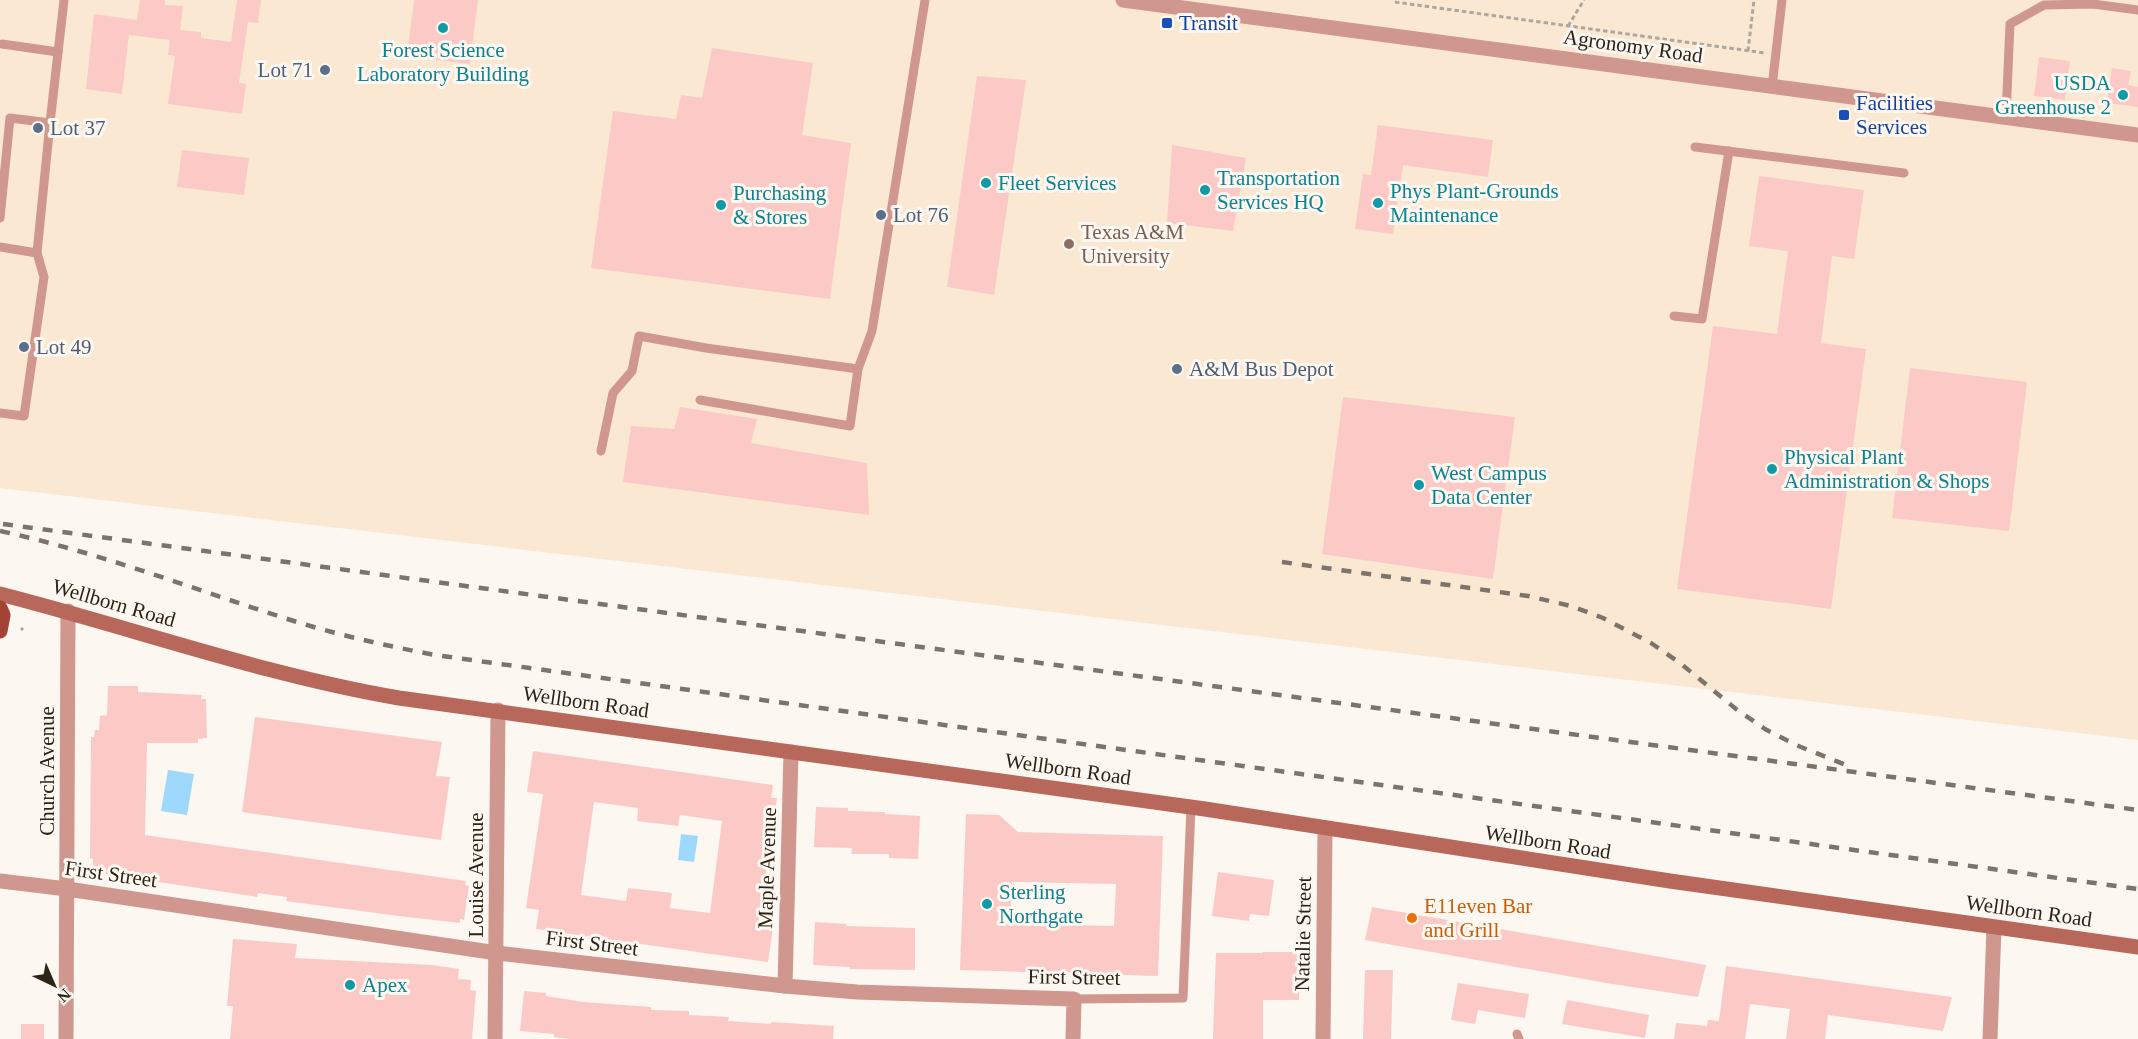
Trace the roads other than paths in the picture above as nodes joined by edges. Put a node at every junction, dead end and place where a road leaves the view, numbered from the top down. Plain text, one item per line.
1 (64, 0) edge
2 (925, 0) edge
3 (1123, 0) edge
4 (1782, 0) edge
5 (2138, 10) edge
6 (2, 44) dead end
7 (58, 52) junction
8 (1772, 87) junction
9 (2006, 116) junction
10 (50, 123) junction
11 (2138, 135) edge
12 (1695, 147) dead end
13 (1729, 151) junction
14 (1904, 173) dead end
15 (0, 218) edge
16 (0, 247) edge
17 (37, 253) junction
18 (1674, 316) dead end
19 (858, 369) junction
20 (700, 400) dead end
21 (0, 413) edge
22 (601, 451) dead end
23 (0, 594) edge
24 (0, 608) edge
25 (68, 611) junction
26 (0, 631) edge
27 (498, 710) junction
28 (791, 752) junction
29 (1191, 807) junction
30 (1325, 829) junction
31 (0, 881) edge
32 (67, 889) junction
33 (1994, 927) junction
34 (2138, 947) edge
35 (497, 953) junction
36 (784, 986) junction
37 (1074, 999) junction
38 (66, 1039) edge
39 (495, 1039) edge
40 (1073, 1039) edge
41 (1323, 1039) edge
42 (1990, 1039) edge

1 - 7 lane
2 - 19 lane
3 - 8 street, Agronomy Road
4 - 8 lane
5 - 9 lane
6 - 7 lane
7 - 10 lane
8 - 9 street, Agronomy Road
9 - 11 street, Agronomy Road
10 - 15 lane
10 - 17 lane
12 - 13 lane
13 - 14 lane
13 - 18 lane
16 - 17 lane
17 - 21 lane
19 - 20 lane
19 - 22 lane
23 - 25 main road, Wellborn Road
24 - 26 main road
25 - 27 main road, Wellborn Road
25 - 32 street, Church Avenue
27 - 28 main road, Wellborn Road
27 - 35 street, Louise Avenue
28 - 29 main road, Wellborn Road
28 - 36 street, Maple Avenue
29 - 30 main road, Wellborn Road
29 - 37 lane, First Street
30 - 33 main road, Wellborn Road
30 - 41 street, Natalie Street
31 - 32 street, First Street
32 - 35 street, First Street
32 - 38 street, Church Avenue
33 - 34 main road, Wellborn Road
33 - 42 street
35 - 36 street, First Street
35 - 39 street, Louise Avenue
36 - 37 street, First Street
37 - 40 street

